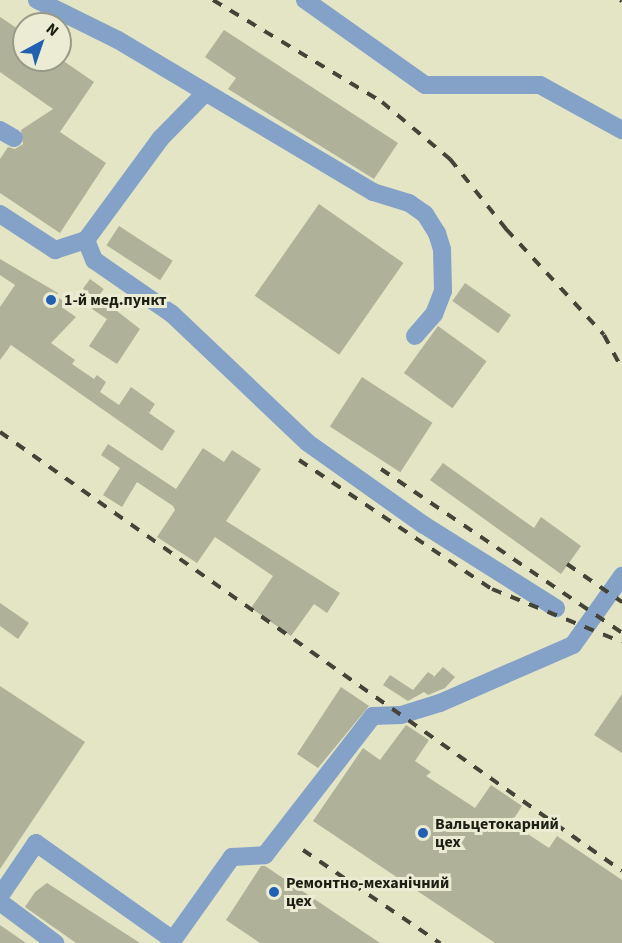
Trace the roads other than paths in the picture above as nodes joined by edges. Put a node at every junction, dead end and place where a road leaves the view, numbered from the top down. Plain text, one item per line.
1 (37, 0) edge
2 (305, 0) edge
3 (205, 93) junction
4 (622, 130) edge
5 (0, 214) edge
6 (86, 240) junction
7 (415, 336) dead end
8 (622, 576) edge
9 (556, 608) dead end
10 (0, 896) edge
11 (0, 902) edge
12 (56, 943) edge

1 - 3 lane
2 - 4 lane
3 - 6 lane
3 - 7 lane
5 - 6 lane
6 - 9 lane
8 - 10 lane
11 - 12 lane

